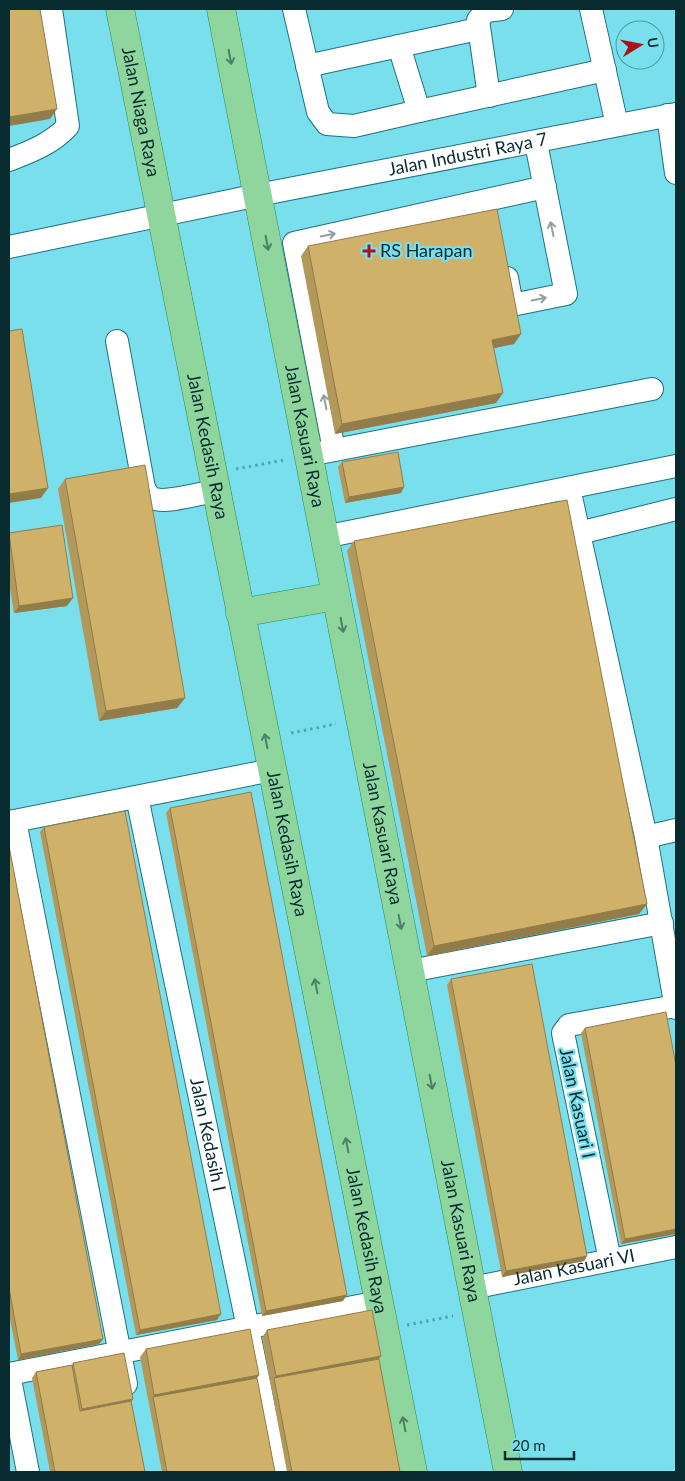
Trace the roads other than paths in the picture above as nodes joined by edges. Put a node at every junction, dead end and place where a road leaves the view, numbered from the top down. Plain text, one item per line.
1 (52, 9) edge
2 (120, 9) edge
3 (221, 9) edge
4 (294, 9) edge
5 (502, 9) edge
6 (591, 9) edge
7 (478, 29) junction
8 (399, 46) junction
9 (308, 66) junction
10 (605, 70) junction
11 (489, 96) junction
12 (419, 111) junction
13 (672, 115) edge
14 (617, 125) junction
15 (536, 143) junction
16 (9, 160) edge
17 (676, 173) edge
18 (545, 188) junction
19 (258, 195) junction
20 (161, 216) junction
21 (9, 247) edge
22 (503, 257) edge
23 (117, 341) dead end
24 (652, 389) dead end
25 (321, 452) junction
26 (676, 466) edge
27 (215, 482) junction
28 (570, 488) junction
29 (676, 509) edge
30 (579, 533) junction
31 (324, 537) junction
32 (336, 596) junction
33 (240, 613) junction
34 (272, 770) junction
35 (137, 797) junction
36 (12, 822) edge
37 (676, 830) edge
38 (646, 837) junction
39 (662, 924) junction
40 (410, 971) junction
41 (676, 1007) edge
42 (676, 1247) edge
43 (610, 1260) junction
44 (474, 1300) junction
45 (379, 1302) junction
46 (248, 1328) junction
47 (120, 1353) junction
48 (9, 1374) edge
49 (131, 1408) edge
50 (28, 1472) edge
51 (276, 1472) edge
52 (413, 1472) edge
53 (508, 1472) edge

1 - 16 street
2 - 20 main road, Jalan Niaga Raya
3 -> 19 main road
4 - 9 street
5 - 7 street
6 - 10 street
7 - 8 street
7 - 11 street
8 - 9 street
8 - 12 street
9 - 12 street
10 - 11 street
10 - 14 street
11 - 12 street
13 - 14 street, Jalan Industri Raya 7
13 - 17 street
14 - 15 street, Jalan Industri Raya 7
15 - 18 street
15 - 19 street, Jalan Industri Raya 7
22 -> 18 street
25 -> 18 street
19 - 20 street, Jalan Industri Raya 7
19 -> 25 main road, Jalan Kasuari Raya
20 - 21 street, Jalan Industri Raya 7
20 - 27 main road, Jalan Kedasih Raya
23 - 27 street
24 - 25 street
25 - 31 main road, Jalan Kasuari Raya
26 - 28 street
27 - 33 main road, Jalan Kedasih Raya
28 - 30 street
28 - 31 street
29 - 30 street
30 - 38 street
31 - 32 main road, Jalan Kasuari Raya
32 - 33 main road
32 -> 40 main road, Jalan Kasuari Raya
34 -> 33 main road, Jalan Kedasih Raya
34 - 35 street
45 -> 34 main road, Jalan Kedasih Raya
35 - 36 street
35 - 46 street, Jalan Kedasih I
36 - 47 street
37 - 38 street
38 - 39 street
39 - 40 street
39 - 41 street
40 -> 44 main road, Jalan Kasuari Raya
41 - 43 street, Jalan Kasuari I
42 - 43 street, Jalan Kasuari VI
43 - 44 street, Jalan Kasuari VI
44 - 53 main road, Jalan Kasuari Raya
45 - 46 street
52 -> 45 main road, Jalan Kedasih Raya
46 - 47 street
46 - 51 street, Jalan Kedasih I
47 - 48 street
47 - 49 street
48 - 50 street

